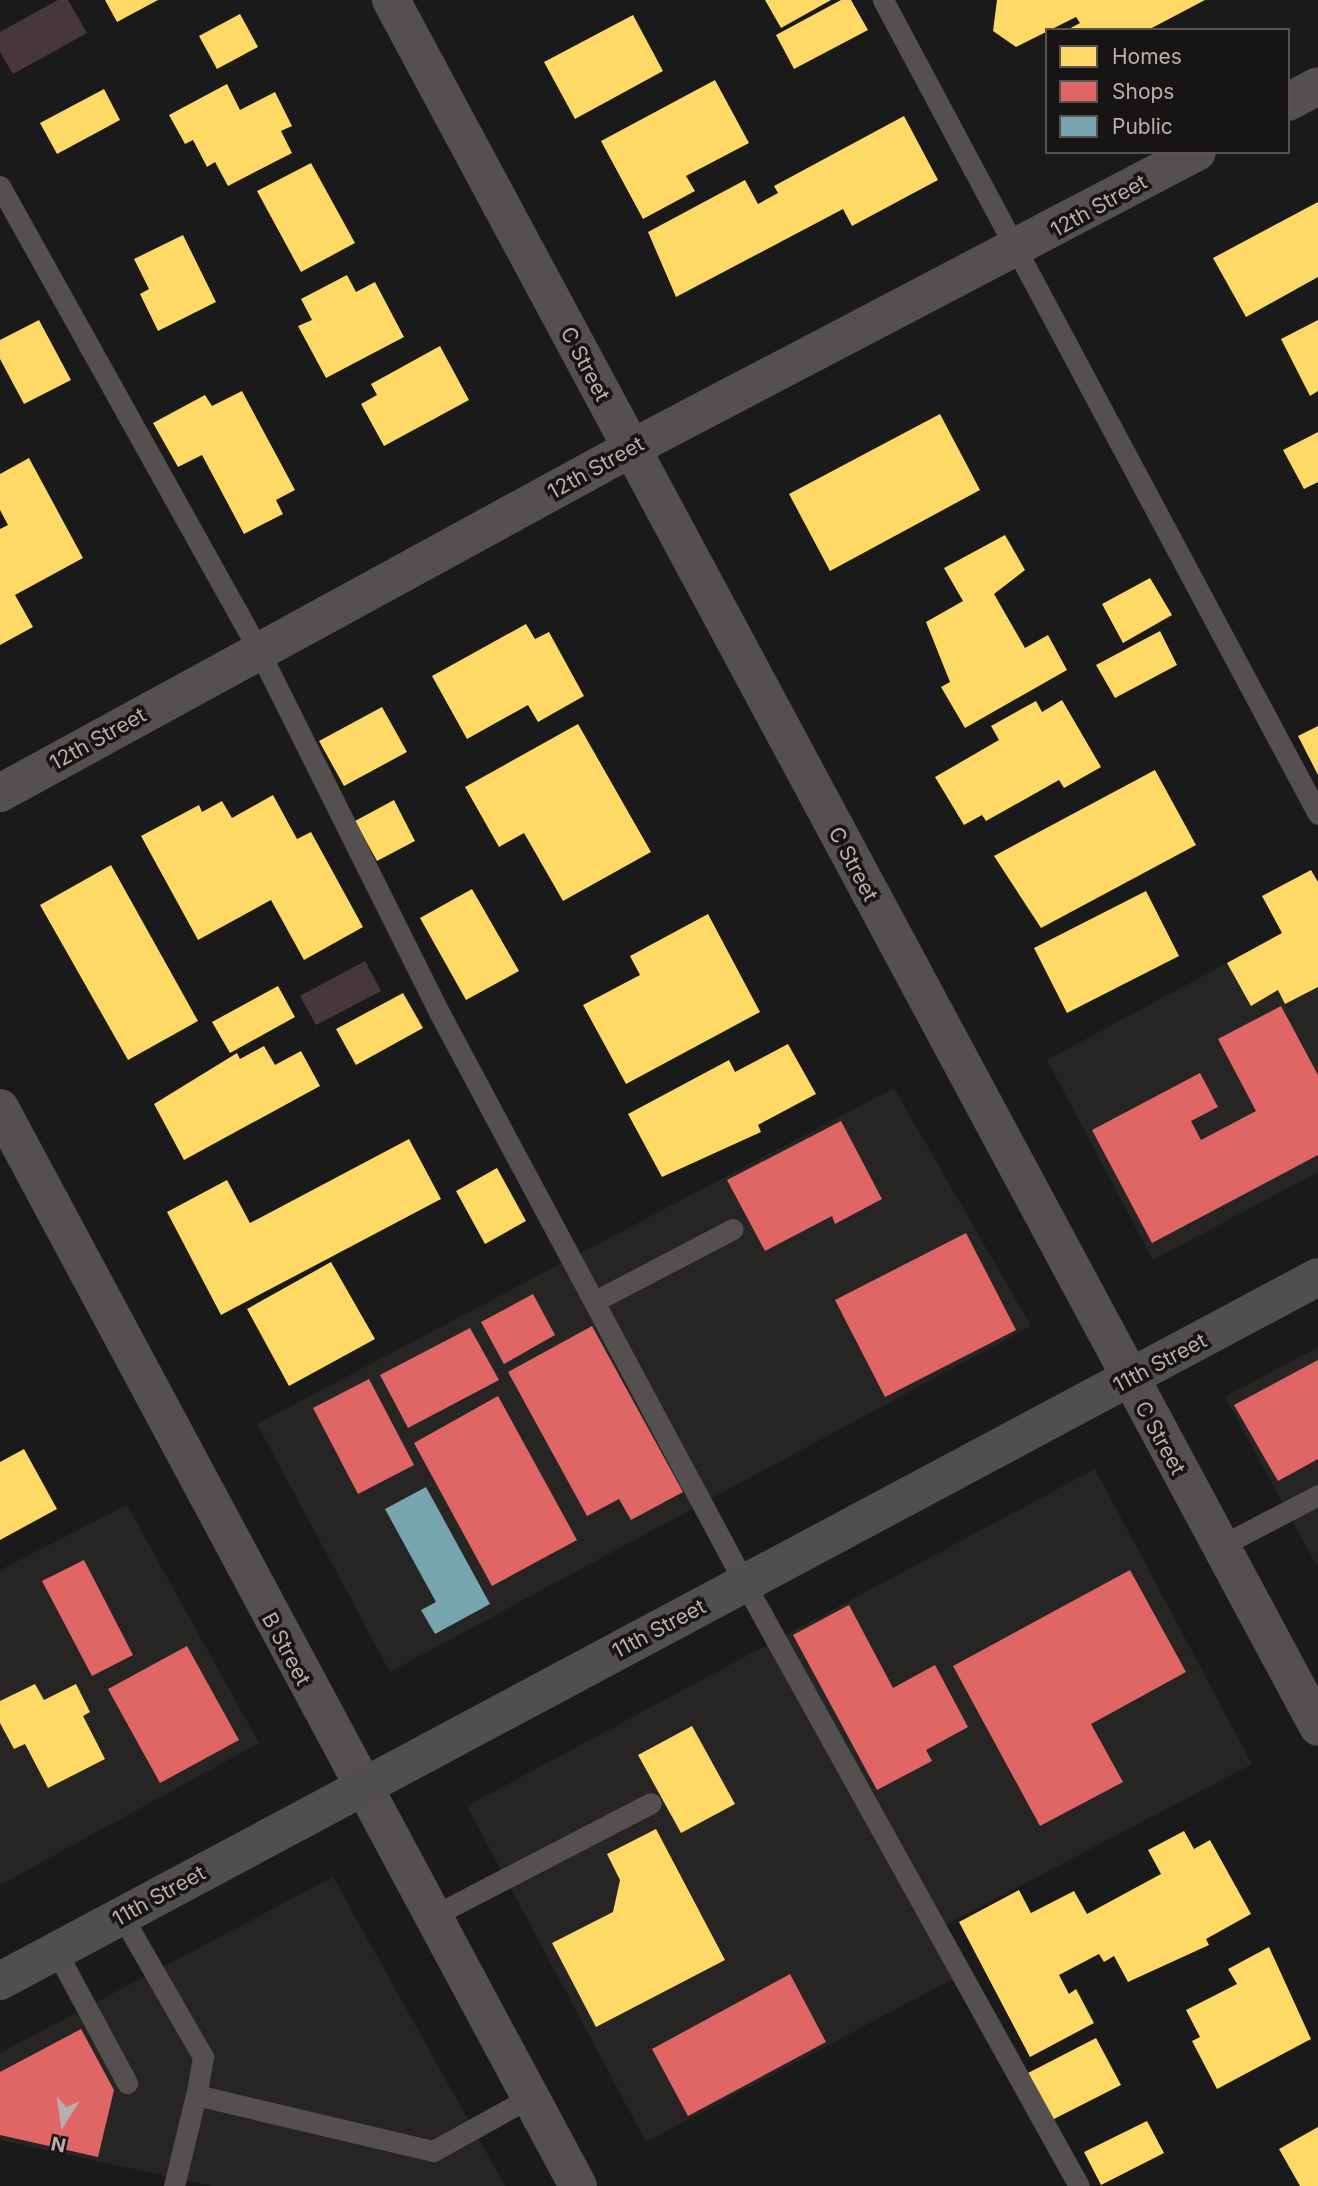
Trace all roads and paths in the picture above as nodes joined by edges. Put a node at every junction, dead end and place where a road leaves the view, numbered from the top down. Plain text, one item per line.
1 (391, 0) edge
2 (883, 0) edge
3 (1318, 86) edge
4 (1290, 101) edge
5 (1193, 154) edge
6 (0, 186) edge
7 (1018, 250) junction
8 (630, 449) junction
9 (259, 651) junction
10 (0, 793) edge
11 (1318, 814) edge
12 (0, 1108) edge
13 (733, 1229) dead end
14 (1318, 1277) edge
15 (597, 1300) junction
16 (1129, 1381) junction
17 (1318, 1494) edge
18 (1219, 1547) junction
19 (745, 1584) junction
20 (1318, 1727) edge
21 (366, 1785) junction
22 (651, 1803) dead end
23 (435, 1915) junction
24 (122, 1916) junction
25 (56, 1951) junction
26 (0, 1981) edge
27 (127, 2083) dead end
28 (196, 2095) junction
29 (531, 2097) junction
30 (174, 2186) edge
31 (578, 2186) edge
32 (1079, 2186) edge

1 - 8 street, C Street
2 - 7 lane
3 - 4 street
5 - 7 street, 12th Street
6 - 9 lane
7 - 8 street, 12th Street
7 - 11 lane
8 - 9 street, 12th Street
8 - 16 street, C Street
9 - 10 street, 12th Street
9 - 15 lane
12 - 21 street, B Street
13 - 15 lane
14 - 16 main road, 11th Street
15 - 19 lane
16 - 18 street, C Street
16 - 19 main road, 11th Street
17 - 18 lane
18 - 20 street, C Street
19 - 21 main road, 11th Street
19 - 32 lane
21 - 23 street, B Street
21 - 24 main road, 11th Street
22 - 23 lane
23 - 29 street, B Street
24 - 25 main road, 11th Street
24 - 28 lane
25 - 26 main road, 11th Street
25 - 27 lane
28 - 29 lane
28 - 30 lane
29 - 31 street, B Street

